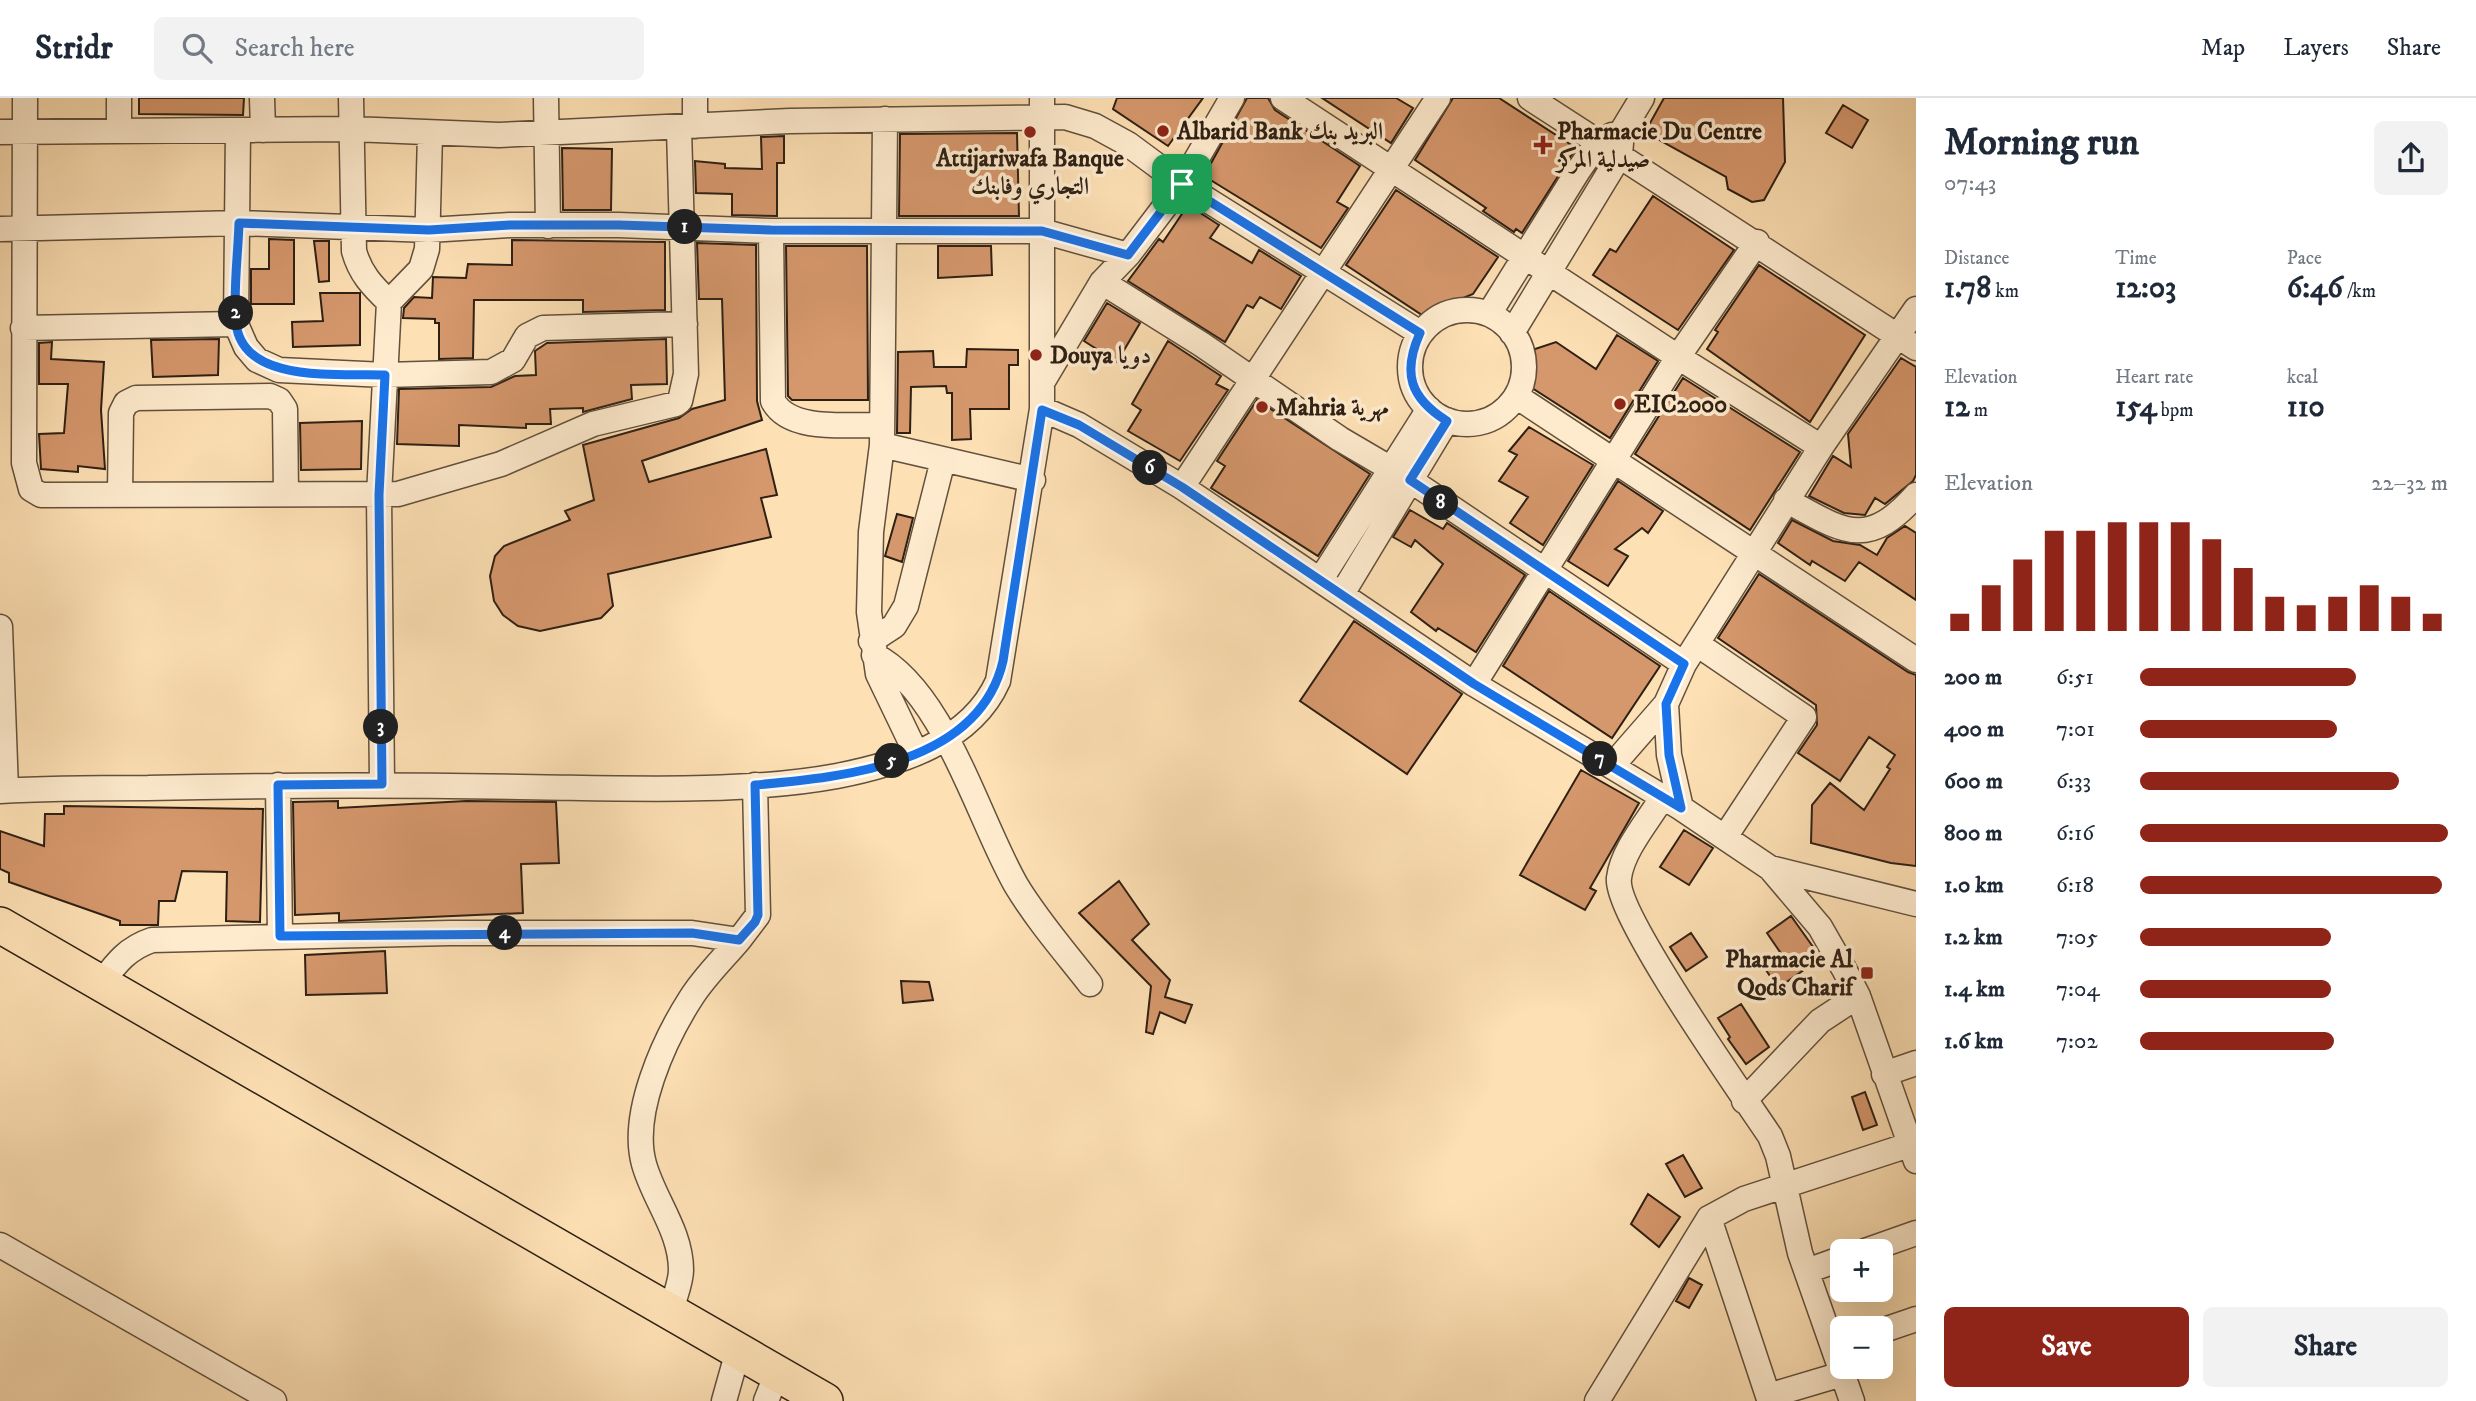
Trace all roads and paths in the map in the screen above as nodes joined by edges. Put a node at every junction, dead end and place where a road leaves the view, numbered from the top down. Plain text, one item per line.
1 (25, 98) edge
2 (119, 98) edge
3 (262, 98) edge
4 (351, 98) edge
5 (546, 98) edge
6 (695, 98) edge
7 (1232, 98) edge
8 (1283, 98) edge
9 (1438, 98) edge
10 (1530, 98) edge
11 (1642, 98) edge
12 (1042, 107) edge
13 (885, 119) junction
14 (687, 128) junction
15 (352, 129) junction
16 (119, 130) junction
17 (238, 130) junction
18 (263, 130) junction
19 (12, 132) edge
20 (546, 133) junction
21 (430, 134) junction
22 (1598, 142) junction
23 (1621, 143) junction
24 (1391, 169) junction
25 (1182, 184) junction
26 (239, 223) junction
27 (354, 225) junction
28 (548, 226) junction
29 (681, 227) junction
30 (12, 229) edge
31 (429, 230) junction
32 (771, 230) junction
33 (884, 230) junction
34 (1042, 231) junction
35 (1757, 242) junction
36 (1128, 255) junction
37 (1523, 256) junction
38 (1324, 272) junction
39 (1548, 272) junction
40 (1102, 282) junction
41 (1042, 299) junction
42 (388, 302) junction
43 (1916, 309) edge
44 (1489, 314) junction
45 (1084, 315) junction
46 (236, 324) junction
47 (685, 324) junction
48 (23, 328) junction
49 (1420, 333) junction
50 (1512, 333) junction
51 (1907, 342) edge
52 (1678, 357) junction
53 (385, 375) junction
54 (1253, 380) junction
55 (1042, 382) junction
56 (1516, 396) junction
57 (1042, 410) junction
58 (1438, 415) junction
59 (882, 435) junction
60 (1821, 447) junction
61 (943, 460) junction
62 (1613, 462) junction
63 (1400, 475) junction
64 (1033, 480) junction
65 (1182, 487) junction
66 (120, 495) junction
67 (286, 495) junction
68 (379, 495) junction
69 (1916, 495) edge
70 (1786, 500) junction
71 (1752, 554) junction
72 (1545, 572) junction
73 (1321, 579) junction
74 (1342, 594) junction
75 (0, 627) edge
76 (873, 648) junction
77 (1690, 654) junction
78 (1916, 660) edge
79 (1474, 684) junction
80 (1666, 704) junction
81 (947, 738) junction
82 (916, 753) junction
83 (1612, 766) junction
84 (382, 784) junction
85 (278, 785) junction
86 (755, 785) junction
87 (3, 790) edge
88 (1672, 803) junction
89 (1725, 837) junction
90 (1770, 868) junction
91 (1916, 904) edge
92 (0, 925) edge
93 (280, 936) junction
94 (739, 940) junction
95 (102, 982) junction
96 (1090, 984) dead end
97 (1858, 996) junction
98 (1916, 1063) edge
99 (1884, 1074) junction
100 (1744, 1101) junction
101 (1912, 1153) edge
102 (1784, 1186) junction
103 (1709, 1218) junction
104 (1916, 1233) edge
105 (1893, 1241) edge
106 (0, 1245) edge
107 (1830, 1263) edge
108 (1807, 1271) junction
109 (671, 1311) junction
110 (1916, 1319) edge
111 (1830, 1326) edge
112 (1893, 1327) edge
113 (738, 1351) junction
114 (1830, 1378) edge
115 (1844, 1379) edge
116 (772, 1387) edge
117 (274, 1401) edge
118 (724, 1401) edge
119 (825, 1401) edge
120 (1597, 1401) edge
121 (1852, 1401) edge

1 - 19 street
2 - 16 street
3 - 18 street
4 - 15 street
5 - 20 street
6 - 14 street
7 - 25 street
8 - 24 street
9 - 24 street
10 - 22 street
11 - 23 street
12 - 13 street
12 - 25 street
12 - 34 street
13 - 14 street
13 - 33 street
14 - 20 street
14 - 29 street
15 - 18 street
15 - 21 street
15 - 27 street
16 - 17 street
16 - 19 street
17 - 18 street
17 - 26 street
19 - 30 street
20 - 21 street
20 - 28 street
21 - 31 street
22 - 23 street
22 - 37 street
23 - 35 street
23 - 39 street
24 - 37 street
24 - 38 street
25 - 36 street
25 - 38 street
26 - 27 street
26 - 30 street
26 - 46 street
27 - 31 street
27 - 42 street
28 - 29 street
28 - 31 street
29 - 32 street
29 - 47 street
30 - 48 street
31 - 42 street
32 - 33 street
32 - 59 street
33 - 34 street
33 - 59 street
34 - 36 street
34 - 41 street
35 - 51 street
35 - 52 street
36 - 40 street
37 - 39 street
37 - 44 street
38 - 49 street
38 - 54 street
39 - 50 street
39 - 52 street
40 - 45 street
40 - 54 street
41 - 45 street
41 - 55 street
42 - 53 street
43 - 51 street
44 - 49 street
44 - 50 street
45 - 55 street
46 - 48 street
46 - 53 street
47 - 53 street
47 - 68 street
48 - 66 street
49 - 58 street
50 - 56 street
51 - 60 street
52 - 60 street
52 - 62 street
53 - 68 street
54 - 63 street
54 - 65 street
55 - 57 street
56 - 58 street
56 - 62 street
57 - 64 street
57 - 65 street
58 - 63 street
59 - 61 street
59 - 76 street
60 - 70 street
61 - 64 street
61 - 76 street
62 - 71 street
62 - 72 street
63 - 72 street
63 - 73 street
63 - 74 street
64 - 81 street
65 - 73 street
66 - 67 street
66 - 67 street
67 - 68 street
68 - 84 street
69 - 70 street
70 - 71 street
71 - 77 street
71 - 78 street
72 - 77 street
72 - 79 street
73 - 74 street
74 - 79 street
75 - 87 street
76 - 81 street
76 - 82 street
77 - 80 street
77 - 89 street
79 - 83 street
80 - 83 street
80 - 88 street
81 - 82 street
81 - 96 street
82 - 86 street
83 - 88 street
84 - 85 street
84 - 86 street
85 - 87 street
85 - 93 street
86 - 94 street
88 - 89 street
88 - 100 street
89 - 90 street
90 - 91 street
90 - 97 street
92 - 95 highway
93 - 94 street
93 - 95 street
94 - 109 street
95 - 109 highway
97 - 99 street
97 - 100 street
98 - 99 street
99 - 101 street
100 - 102 street
101 - 102 street
102 - 103 street
102 - 108 street
103 - 114 street
103 - 120 street
104 - 105 street
106 - 117 street
107 - 108 street
108 - 111 street
109 - 113 highway
110 - 112 street
113 - 116 highway
113 - 118 street
115 - 121 street
116 - 119 highway

